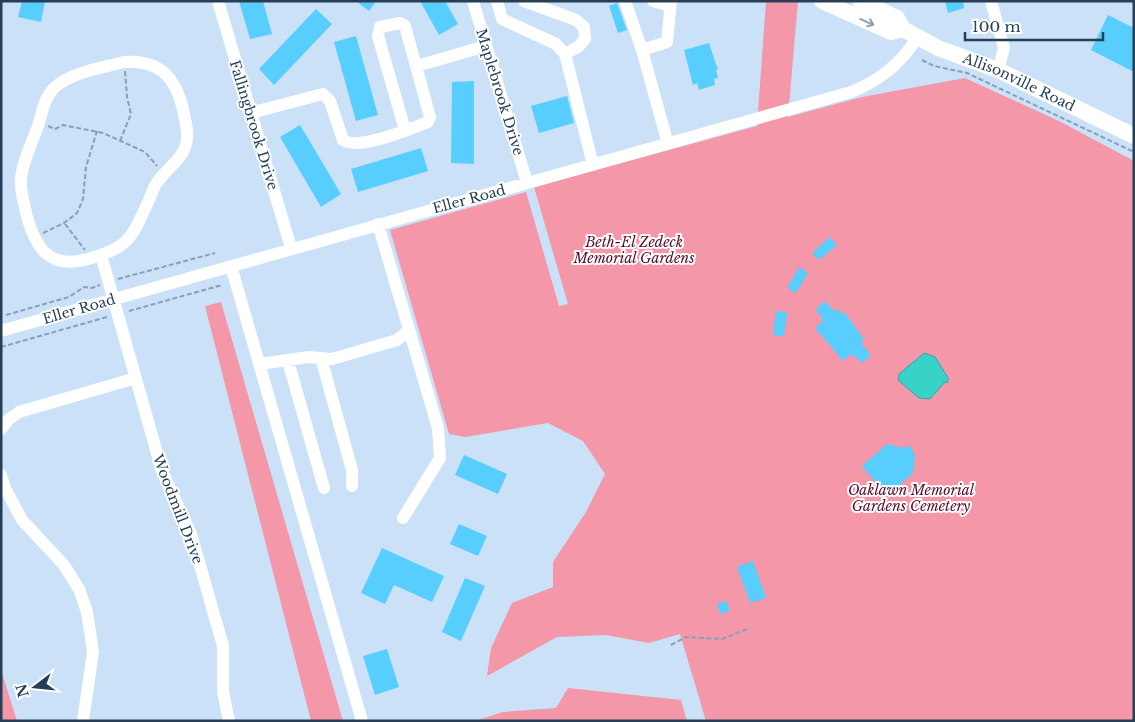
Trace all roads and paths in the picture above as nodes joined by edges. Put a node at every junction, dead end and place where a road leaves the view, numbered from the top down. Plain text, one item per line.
1 (218, 1) edge
2 (473, 1) edge
3 (497, 1) edge
4 (524, 1) edge
5 (625, 1) edge
6 (653, 1) edge
7 (860, 1) edge
8 (991, 1) edge
9 (830, 3) edge
10 (671, 4) edge
11 (553, 6) edge
12 (903, 29) junction
13 (918, 37) junction
14 (486, 46) junction
15 (642, 50) junction
16 (565, 54) junction
17 (922, 60) dead end
18 (127, 61) junction
19 (417, 66) junction
20 (998, 70) junction
21 (250, 113) junction
22 (38, 123) junction
23 (405, 130) junction
24 (97, 131) junction
25 (1134, 136) edge
26 (120, 141) junction
27 (668, 144) junction
28 (1134, 152) edge
29 (593, 165) junction
30 (164, 174) junction
31 (527, 183) junction
32 (64, 223) junction
33 (378, 224) junction
34 (33, 236) junction
35 (291, 248) junction
36 (215, 253) dead end
37 (95, 257) junction
38 (231, 266) junction
39 (119, 279) dead end
40 (222, 285) dead end
41 (92, 288) dead end
42 (113, 299) junction
43 (132, 310) dead end
44 (6, 315) dead end
45 (100, 319) dead end
46 (409, 330) junction
47 (1, 331) edge
48 (1, 347) edge
49 (321, 358) junction
50 (288, 361) junction
51 (259, 364) junction
52 (136, 378) junction
53 (7, 415) edge
54 (1, 429) edge
55 (1, 475) edge
56 (352, 486) dead end
57 (324, 488) dead end
58 (403, 518) dead end
59 (750, 628) dead end
60 (671, 645) dead end
61 (83, 721) edge
62 (229, 721) edge
63 (362, 721) edge

1 - 21 street, Fallingbrook Drive
2 - 14 street, Maplebrook Drive
3 - 16 street
4 - 11 street
5 - 15 street
6 - 10 street
7 - 12 main road, Allisonville Road
8 - 20 street
9 -> 12 main road, Allisonville Road
10 - 15 street
11 - 16 street
12 - 13 main road, Allisonville Road
13 - 20 main road, Allisonville Road
13 - 27 street, Eller Road
14 - 19 street
14 - 31 street, Maplebrook Drive
15 - 27 street
16 - 29 street
17 - 28 path
18 - 22 street
18 - 26 path
18 - 30 street
19 - 23 street
19 - 23 street
20 - 25 main road, Allisonville Road
21 - 23 street
21 - 35 street, Fallingbrook Drive
22 - 24 path
22 - 34 street
24 - 26 path
24 - 32 path
26 - 30 path
27 - 29 street, Eller Road
29 - 31 street, Eller Road
30 - 37 street
31 - 33 street, Eller Road
32 - 34 path
32 - 37 path
33 - 35 street, Eller Road
33 - 46 street
34 - 37 street
35 - 38 street, Eller Road
36 - 39 path
37 - 42 street, Woodmill Drive
38 - 42 street, Eller Road
38 - 51 street
40 - 43 path
41 - 44 path
42 - 47 street, Eller Road
42 - 52 street, Woodmill Drive
45 - 48 path
46 - 49 street
46 - 58 street
49 - 50 street
49 - 56 street
50 - 51 street
50 - 57 street
51 - 63 street
52 - 53 street
52 - 62 street, Woodmill Drive
53 - 54 street
55 - 61 street
59 - 60 path

